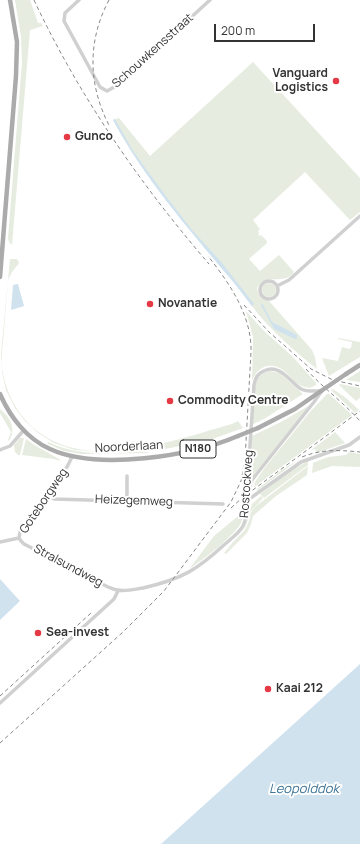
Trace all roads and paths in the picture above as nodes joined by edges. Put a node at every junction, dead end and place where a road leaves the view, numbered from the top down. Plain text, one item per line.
1 (10, 0) edge
2 (79, 0) edge
3 (210, 0) edge
4 (360, 216) edge
5 (0, 278) edge
6 (277, 286) junction
7 (360, 365) edge
8 (321, 391) junction
9 (0, 394) edge
10 (24, 430) junction
11 (360, 437) edge
12 (0, 450) edge
13 (72, 457) junction
14 (127, 476) dead end
15 (248, 492) junction
16 (47, 496) junction
17 (248, 498) junction
18 (127, 501) junction
19 (223, 504) dead end
20 (19, 538) junction
21 (0, 542) edge
22 (118, 591) junction
23 (0, 703) edge

1 - 5 main road
2 - 3 street, Schouwkensstraat
4 - 6 street
6 - 6 street
7 - 8 main road, Noorderlaan / N180, bridge
8 - 13 main road, Noorderlaan / N180, bridge
8 - 15 street, Noorderlaan
8 - 15 street, Rostockweg
9 - 10 main road, Noorderlaan / N180
10 - 12 street
10 - 13 main road, Noorderlaan / N180
11 - 17 street
13 - 16 street, Goteborgweg
14 - 18 street
15 - 17 street, Rostockweg
16 - 18 street, Heizegemweg
16 - 20 street, Goteborgweg
17 - 22 street, Rostockweg
18 - 19 street, Heizegemweg
20 - 21 street
20 - 22 street, Stralsundweg
22 - 23 street

